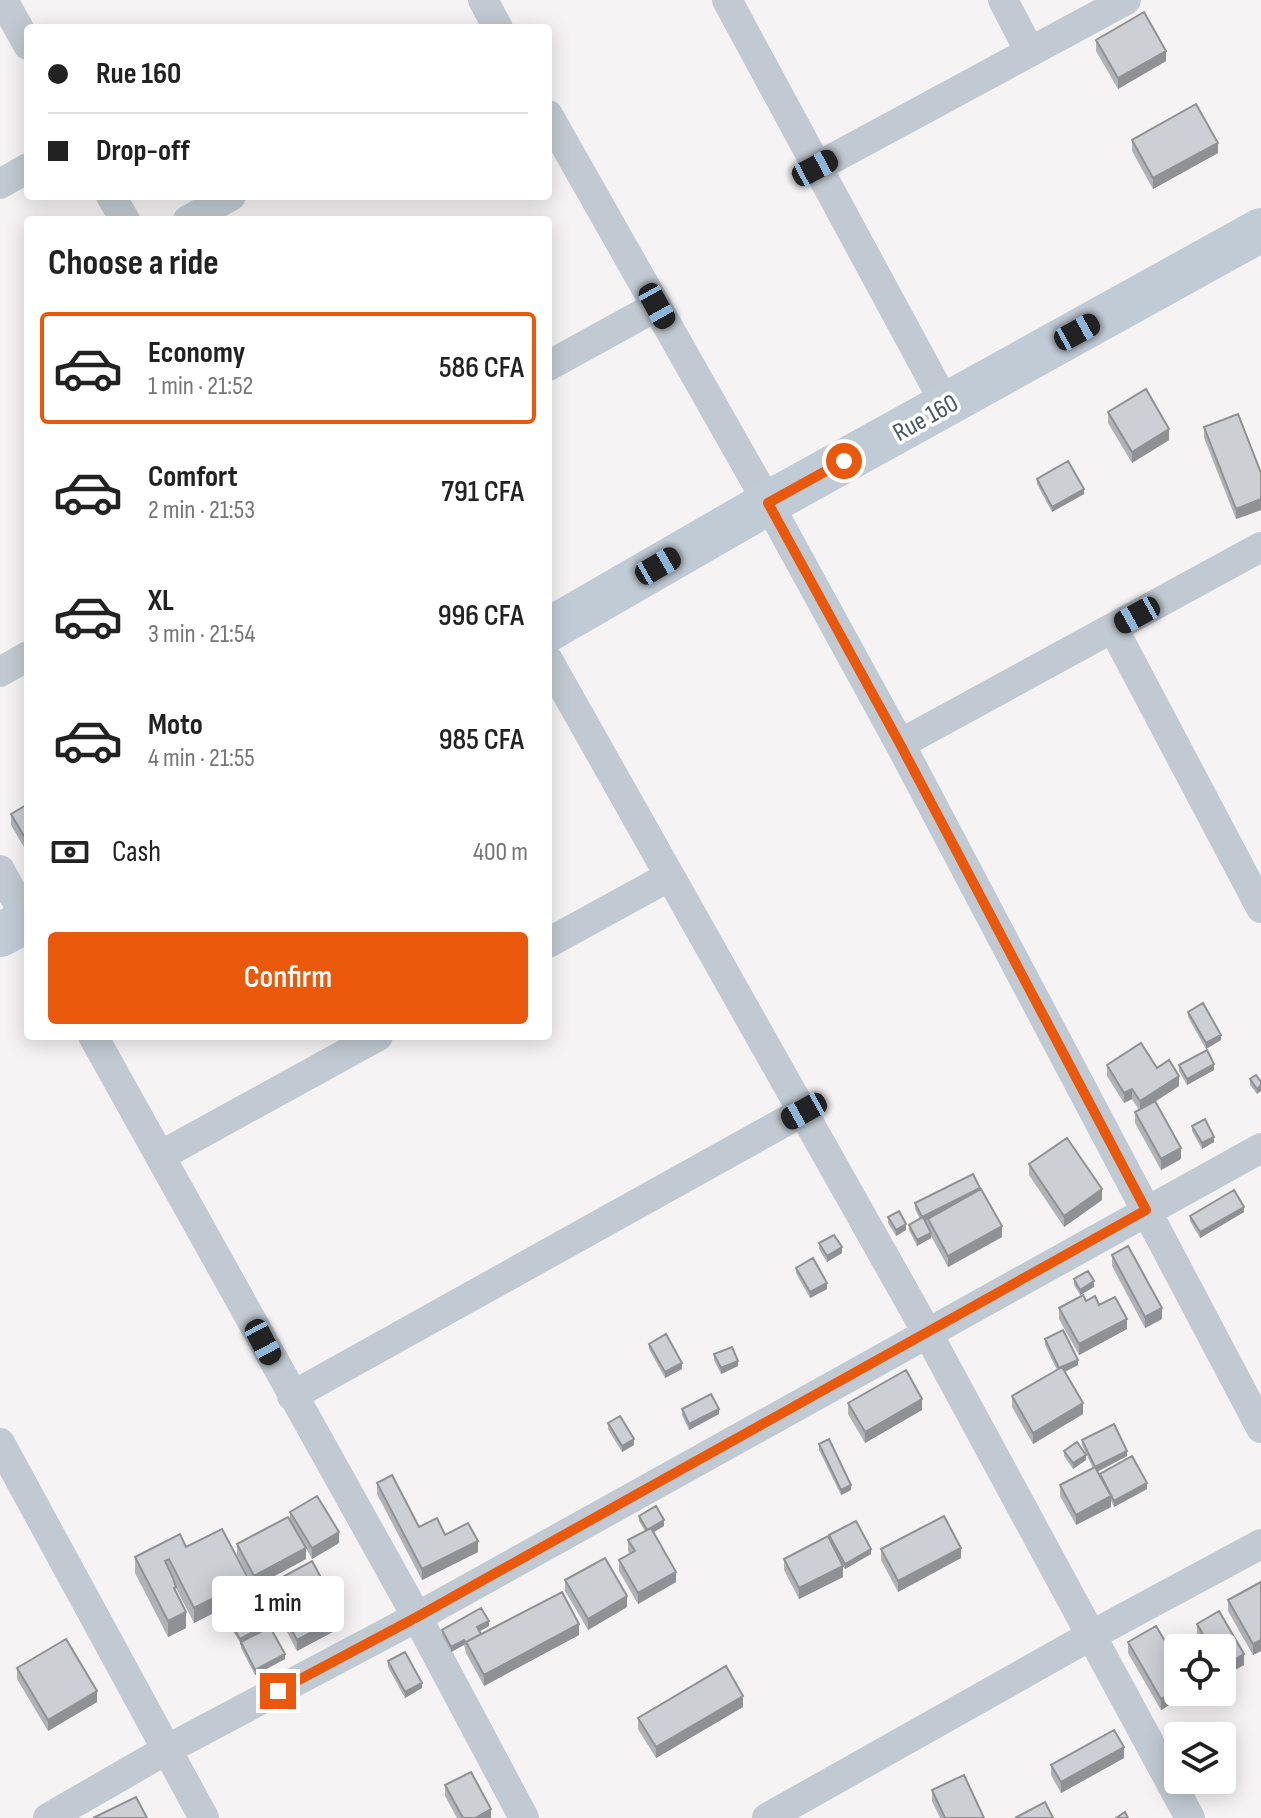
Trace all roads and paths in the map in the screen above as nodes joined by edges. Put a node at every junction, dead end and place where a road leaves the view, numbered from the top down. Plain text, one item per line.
1 (3, 0) edge
2 (483, 0) edge
3 (727, 0) edge
4 (1003, 0) edge
5 (1126, 0) edge
6 (496, 24) edge
7 (24, 38) edge
8 (1030, 52) junction
9 (552, 122) edge
10 (815, 168) junction
11 (24, 170) edge
12 (0, 184) edge
13 (224, 200) edge
14 (195, 216) edge
15 (1261, 230) edge
16 (657, 306) junction
17 (552, 364) edge
18 (946, 405) junction
19 (768, 503) junction
20 (1261, 547) edge
21 (552, 628) edge
22 (1113, 628) junction
23 (24, 658) edge
24 (552, 667) edge
25 (0, 672) edge
26 (900, 744) junction
27 (0, 870) edge
28 (670, 876) junction
29 (1261, 908) edge
30 (24, 914) edge
31 (24, 923) edge
32 (0, 935) edge
33 (552, 941) edge
34 (95, 1040) edge
35 (371, 1040) edge
36 (804, 1111) junction
37 (1261, 1148) edge
38 (162, 1155) junction
39 (1146, 1210) junction
40 (928, 1334) junction
41 (292, 1396) junction
42 (1260, 1422) edge
43 (0, 1443) edge
44 (1261, 1544) edge
45 (417, 1617) junction
46 (1092, 1635) junction
47 (166, 1750) junction
48 (48, 1818) edge
49 (204, 1818) edge
50 (524, 1818) edge
51 (767, 1818) edge
52 (1190, 1818) edge

1 - 7 street
2 - 6 street
3 - 10 street
4 - 8 street
5 - 8 street
8 - 10 street
9 - 16 street
10 - 18 street
11 - 12 street
13 - 14 street
15 - 18 street, Rue 160
16 - 17 street
16 - 19 street
18 - 19 street, Rue 160
19 - 21 street, Rue 160
19 - 26 street
20 - 22 street
22 - 26 street
22 - 29 street
23 - 25 street
24 - 28 street
26 - 39 street
27 - 30 street
28 - 33 street
28 - 36 street
31 - 32 street
34 - 38 street
35 - 38 street
36 - 40 street
36 - 41 street
37 - 39 street
38 - 41 street
39 - 40 street
39 - 42 street
40 - 45 street
40 - 46 street
41 - 45 street
43 - 47 street
44 - 46 street
45 - 47 street
45 - 50 street
46 - 51 street
46 - 52 street
47 - 48 street
47 - 49 street

